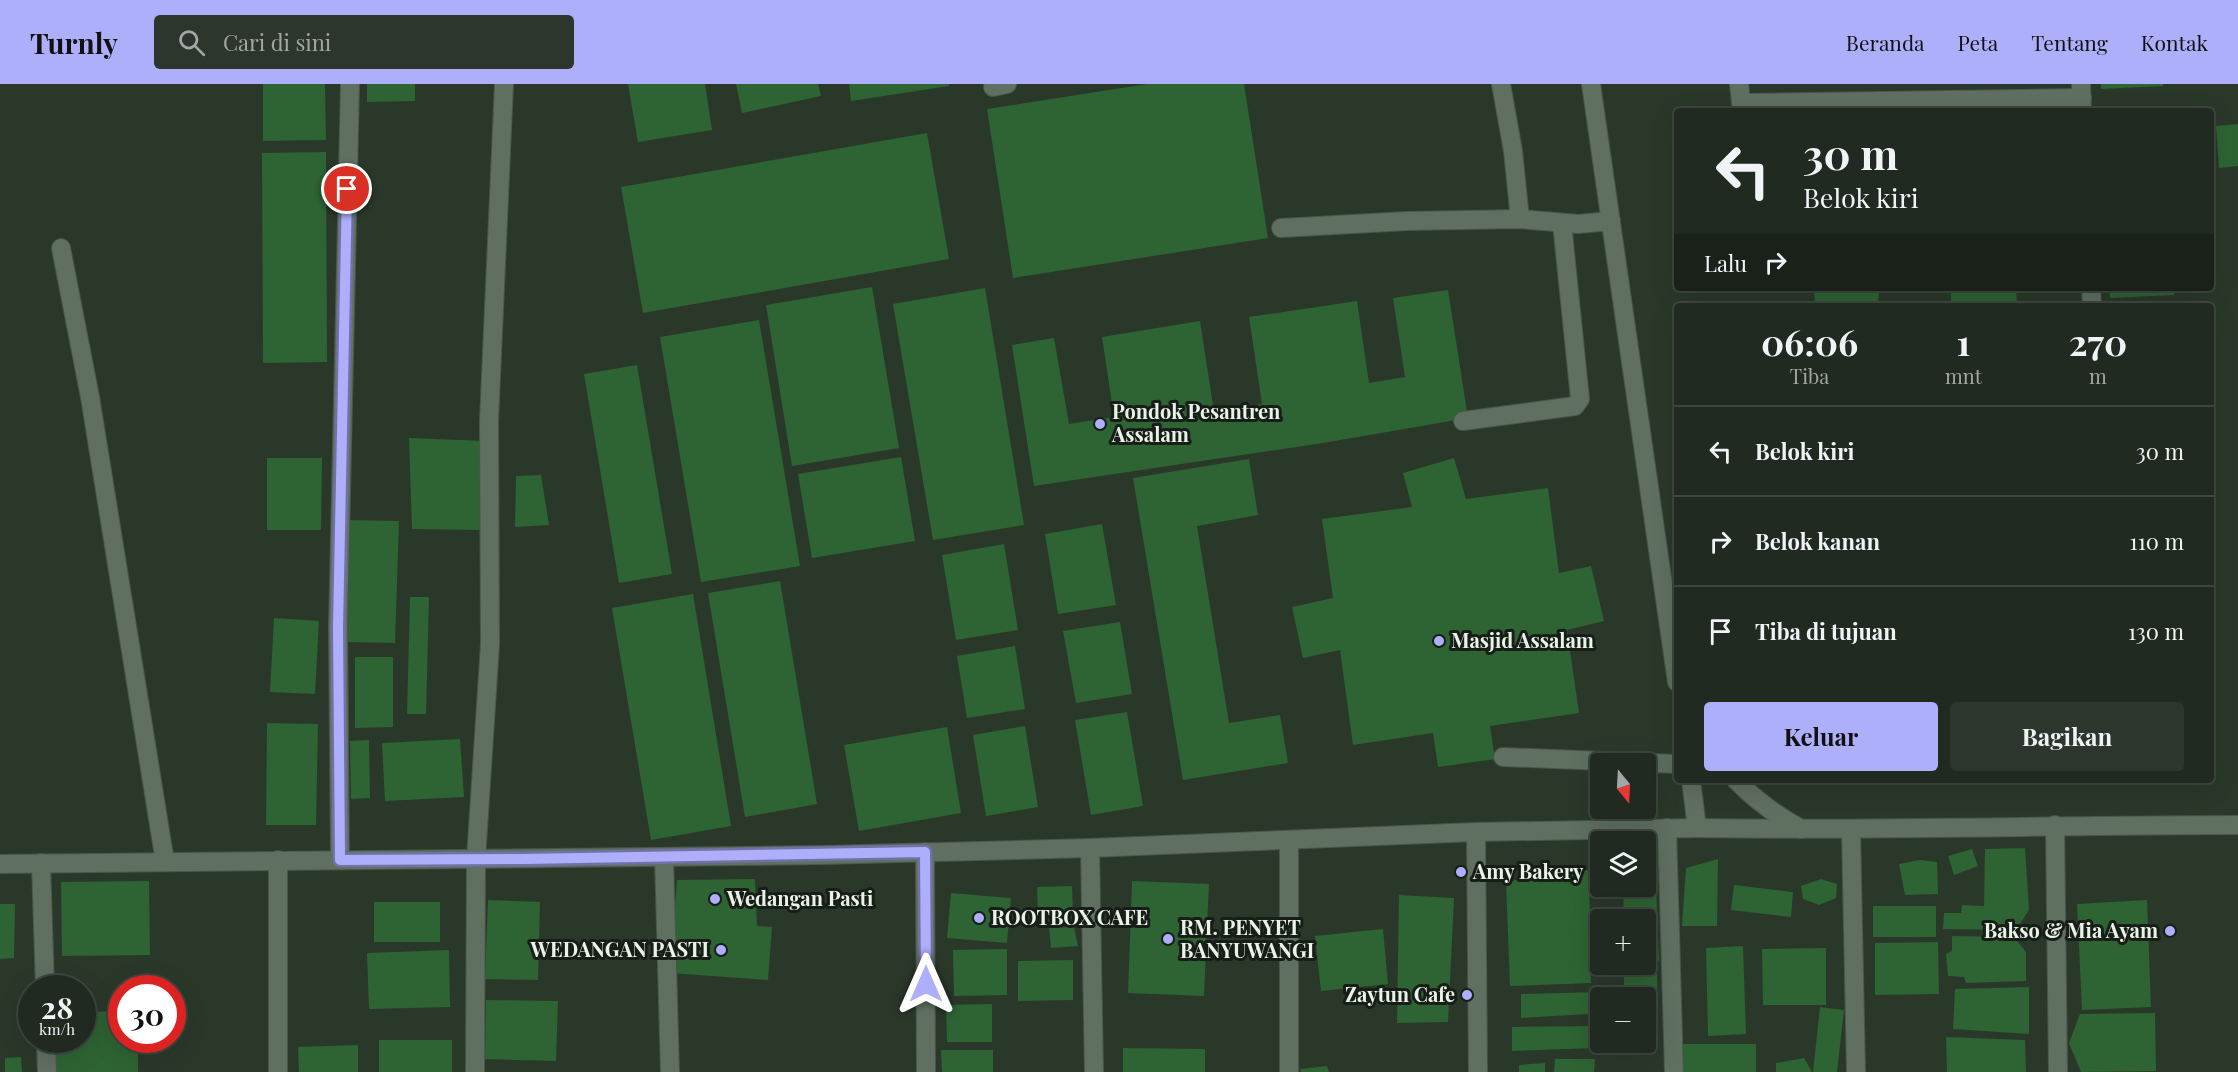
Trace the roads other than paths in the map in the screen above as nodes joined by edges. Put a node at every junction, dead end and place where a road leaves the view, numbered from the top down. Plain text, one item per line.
1 (350, 84) edge
2 (504, 84) edge
3 (1501, 84) edge
4 (1591, 84) edge
5 (1740, 84) edge
6 (2082, 98) edge
7 (1742, 107) edge
8 (1520, 219) junction
9 (1611, 221) junction
10 (1562, 223) junction
11 (1281, 228) dead end
12 (61, 248) dead end
13 (1463, 421) dead end
14 (1674, 661) edge
15 (1503, 757) dead end
16 (1674, 764) edge
17 (1690, 783) edge
18 (1739, 783) edge
19 (2055, 825) junction
20 (2238, 825) edge
21 (1667, 828) junction
22 (1697, 828) junction
23 (1802, 830) junction
24 (1851, 830) junction
25 (1476, 832) junction
26 (1289, 841) junction
27 (1090, 848) junction
28 (925, 852) junction
29 (664, 857) junction
30 (476, 859) junction
31 (278, 860) junction
32 (340, 860) junction
33 (165, 862) junction
34 (41, 863) junction
35 (0, 864) edge
36 (45, 975) edge
37 (46, 1053) edge
38 (47, 1072) edge
39 (278, 1072) edge
40 (475, 1072) edge
41 (670, 1072) edge
42 (926, 1072) edge
43 (1094, 1072) edge
44 (1289, 1072) edge
45 (1478, 1072) edge
46 (1674, 1072) edge
47 (1856, 1072) edge
48 (2058, 1072) edge

1 - 32 street
2 - 30 street
3 - 8 street
4 - 9 street
5 - 7 street
6 - 7 street
8 - 10 street
8 - 11 street
9 - 10 street
9 - 14 street
10 - 13 street
12 - 33 street
15 - 16 street
17 - 22 street
18 - 23 street
19 - 20 street
19 - 24 street
19 - 48 street
21 - 22 street
21 - 25 street
21 - 46 street
22 - 23 street
23 - 24 street
24 - 47 street
25 - 26 street
25 - 45 street
26 - 27 street
26 - 44 street
27 - 28 street
27 - 43 street
28 - 29 street
28 - 42 street
29 - 30 street
29 - 41 street
30 - 32 street
30 - 40 street
31 - 32 street
31 - 33 street
31 - 39 street
33 - 34 street
34 - 35 street
34 - 36 street
37 - 38 street

